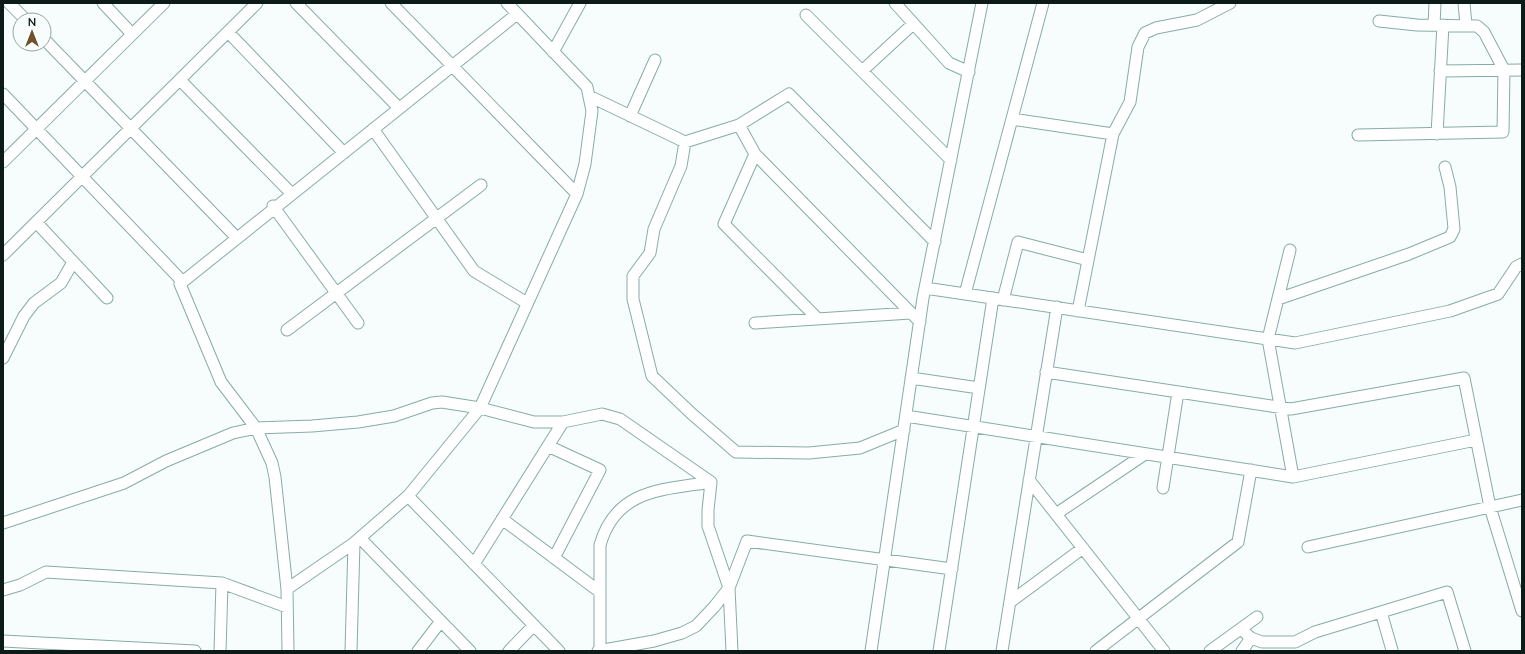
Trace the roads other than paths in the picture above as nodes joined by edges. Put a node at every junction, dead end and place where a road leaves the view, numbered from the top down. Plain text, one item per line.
1 (9, 3) edge
2 (103, 3) edge
3 (164, 3) edge
4 (258, 3) edge
5 (296, 3) edge
6 (391, 3) edge
7 (507, 3) edge
8 (580, 3) edge
9 (895, 3) edge
10 (982, 3) edge
11 (1043, 3) edge
12 (1230, 3) edge
13 (1435, 3) edge
14 (1464, 3) edge
15 (18, 12) edge
16 (517, 14) junction
17 (806, 15) dead end
18 (1379, 21) dead end
19 (914, 24) junction
20 (1438, 25) junction
21 (1466, 26) junction
22 (228, 32) junction
23 (132, 34) junction
24 (52, 47) edge
25 (553, 52) junction
26 (655, 60) dead end
27 (452, 66) junction
28 (1504, 70) junction
29 (1522, 70) edge
30 (862, 71) junction
31 (1440, 71) junction
32 (969, 72) junction
33 (180, 80) junction
34 (85, 81) junction
35 (3, 94) edge
36 (589, 96) junction
37 (399, 108) junction
38 (630, 116) junction
39 (1012, 119) junction
40 (739, 125) junction
41 (131, 128) junction
42 (36, 129) junction
43 (373, 129) junction
44 (1112, 134) junction
45 (1437, 134) junction
46 (1358, 135) dead end
47 (685, 142) junction
48 (344, 153) junction
49 (755, 154) junction
50 (951, 160) junction
51 (3, 162) edge
52 (1445, 167) dead end
53 (82, 177) junction
54 (481, 185) dead end
55 (292, 194) junction
56 (577, 194) junction
57 (273, 207) junction
58 (436, 218) junction
59 (36, 222) junction
60 (237, 238) junction
61 (935, 242) junction
62 (1290, 250) dead end
63 (3, 255) edge
64 (1088, 260) junction
65 (73, 262) junction
66 (1522, 264) edge
67 (183, 282) junction
68 (925, 288) junction
69 (336, 293) junction
70 (965, 294) junction
71 (107, 298) dead end
72 (998, 299) junction
73 (1278, 299) junction
74 (528, 303) junction
75 (1057, 308) junction
76 (1078, 311) junction
77 (910, 313) junction
78 (818, 319) junction
79 (920, 322) junction
80 (358, 323) dead end
81 (755, 323) dead end
82 (287, 330) dead end
83 (1268, 339) junction
84 (3, 358) edge
85 (1046, 372) junction
86 (911, 378) junction
87 (979, 388) junction
88 (1178, 392) junction
89 (480, 408) junction
90 (1280, 408) junction
91 (906, 416) junction
92 (563, 422) junction
93 (973, 427) junction
94 (256, 428) junction
95 (904, 430) junction
96 (1036, 437) junction
97 (1476, 440) junction
98 (548, 446) junction
99 (1145, 454) junction
100 (1168, 457) junction
101 (1251, 470) junction
102 (1293, 477) junction
103 (1029, 480) junction
104 (711, 482) junction
105 (1163, 488) dead end
106 (408, 496) junction
107 (1522, 500) edge
108 (1490, 507) junction
109 (1056, 514) junction
110 (502, 519) junction
111 (3, 523) edge
112 (357, 540) junction
113 (1308, 547) dead end
114 (1083, 548) junction
115 (554, 558) junction
116 (884, 559) junction
117 (474, 564) junction
118 (952, 569) junction
119 (222, 583) junction
120 (287, 588) junction
121 (730, 588) junction
122 (3, 590) edge
123 (600, 592) junction
124 (1010, 602) junction
125 (287, 607) junction
126 (1522, 611) edge
127 (1381, 612) junction
128 (1257, 617) dead end
129 (1138, 618) junction
130 (440, 621) junction
131 (534, 625) junction
132 (1241, 629) junction
133 (1251, 638) junction
134 (3, 641) edge
135 (599, 650) edge
136 (195, 651) edge
137 (220, 651) edge
138 (288, 651) edge
139 (351, 651) edge
140 (418, 651) edge
141 (470, 651) edge
142 (509, 651) edge
143 (559, 651) edge
144 (732, 651) edge
145 (871, 651) edge
146 (939, 651) edge
147 (1002, 651) edge
148 (1096, 651) edge
149 (1164, 651) edge
150 (1210, 651) edge
151 (1242, 651) edge
152 (1392, 651) edge
153 (1465, 651) edge

1 - 15 street
2 - 23 street
3 - 23 street
4 - 22 street
5 - 37 street
6 - 27 street
7 - 16 street
8 - 25 street
9 - 19 street
10 - 32 street
11 - 39 street
12 - 44 street
13 - 20 street
14 - 21 street
16 - 25 street
16 - 27 street
17 - 30 street
18 - 20 street
19 - 30 street
19 - 32 street
20 - 21 street
20 - 31 street
21 - 28 street
22 - 33 street
22 - 48 street
23 - 34 street
24 - 34 street
25 - 36 street
26 - 38 street
27 - 37 street
27 - 56 street
28 - 29 street
28 - 31 street
28 - 45 street
30 - 50 street
31 - 45 street
32 - 50 street
33 - 41 street
33 - 55 street
34 - 41 street
34 - 42 street
35 - 42 street
36 - 38 street
36 - 56 street
37 - 43 street
38 - 47 street
39 - 44 street
39 - 70 street
40 - 47 street
40 - 49 street
40 - 61 street
41 - 53 street
41 - 60 street
42 - 51 street
42 - 53 street
43 - 48 street
43 - 58 street
44 - 64 street
45 - 46 street
47 - 95 street
48 - 55 street
49 - 77 street
49 - 78 street
50 - 61 street
52 - 73 street
53 - 59 street
53 - 67 street
54 - 58 street
55 - 57 street
56 - 74 street
57 - 60 street
57 - 69 street
58 - 69 street
58 - 74 street
59 - 63 street
59 - 65 street
60 - 67 street
61 - 68 street
62 - 73 street
64 - 72 street
64 - 76 street
65 - 71 street
65 - 84 street
66 - 83 street
67 - 94 street
68 - 70 street
68 - 79 street
69 - 80 street
69 - 82 street
70 - 72 street
72 - 75 street
72 - 87 street
73 - 83 street
74 - 89 street
75 - 76 street
75 - 85 street
76 - 83 street
77 - 78 street
77 - 79 street
78 - 81 street
79 - 86 street
83 - 90 street
85 - 88 street
85 - 96 street
86 - 87 street
86 - 91 street
87 - 93 street
88 - 90 street
88 - 100 street
89 - 92 street
89 - 94 street
89 - 106 street
90 - 97 street
90 - 102 street
91 - 93 street
91 - 95 street
92 - 98 street
92 - 104 street
93 - 96 street
93 - 118 street
94 - 111 street
94 - 120 street
95 - 116 street
96 - 99 street
96 - 103 street
97 - 102 street
97 - 108 street
98 - 110 street
98 - 115 street
99 - 100 street
99 - 109 street
100 - 101 street
100 - 105 street
101 - 102 street
101 - 129 street
103 - 109 street
103 - 124 street
104 - 121 street
104 - 123 street
106 - 112 street
106 - 117 street
107 - 108 street
108 - 113 street
108 - 126 street
109 - 114 street
110 - 115 street
110 - 117 street
112 - 120 street
112 - 130 street
112 - 139 street
114 - 124 street
114 - 129 street
115 - 123 street
116 - 118 street
116 - 121 street
116 - 145 street
117 - 131 street
118 - 146 street
119 - 122 street
119 - 125 street
119 - 137 street
120 - 125 street
121 - 135 street
121 - 144 street
123 - 135 street
124 - 147 street
125 - 138 street
127 - 133 street
127 - 152 street
127 - 153 street
128 - 132 street
129 - 148 street
129 - 149 street
130 - 140 street
130 - 141 street
131 - 142 street
131 - 143 street
132 - 133 street
132 - 150 street
133 - 151 street
134 - 136 street

